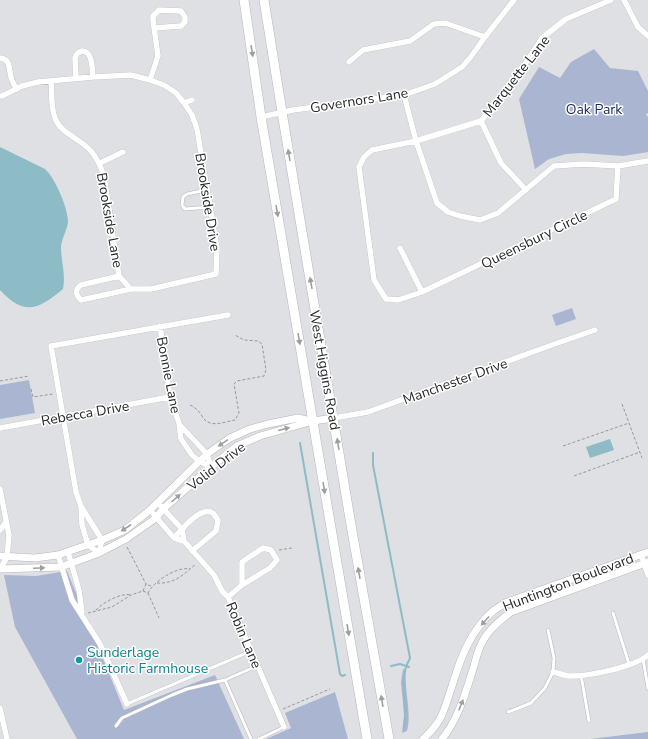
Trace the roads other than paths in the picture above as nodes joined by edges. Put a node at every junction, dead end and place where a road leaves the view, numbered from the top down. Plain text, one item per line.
1 (244, 0) edge
2 (264, 0) edge
3 (514, 0) edge
4 (611, 0) edge
5 (624, 0) edge
6 (154, 28) junction
7 (648, 36) edge
8 (485, 37) junction
9 (0, 58) edge
10 (349, 62) dead end
11 (93, 76) junction
12 (76, 78) junction
13 (150, 80) junction
14 (51, 81) junction
15 (17, 89) junction
16 (404, 95) junction
17 (1, 96) edge
18 (192, 100) dead end
19 (184, 103) junction
20 (282, 112) junction
21 (261, 117) junction
22 (481, 121) junction
23 (416, 141) junction
24 (123, 152) dead end
25 (648, 161) edge
26 (100, 163) junction
27 (618, 166) junction
28 (207, 190) junction
29 (526, 190) junction
30 (210, 207) junction
31 (400, 248) dead end
32 (119, 276) junction
33 (131, 289) junction
34 (422, 292) junction
35 (228, 315) dead end
36 (160, 326) junction
37 (594, 330) dead end
38 (170, 397) junction
39 (64, 416) junction
40 (334, 418) junction
41 (313, 421) junction
42 (179, 423) junction
43 (0, 428) edge
44 (207, 454) junction
45 (199, 461) junction
46 (211, 467) junction
47 (0, 489) edge
48 (158, 502) junction
49 (81, 506) junction
50 (163, 509) junction
51 (150, 510) junction
52 (156, 518) junction
53 (6, 522) junction
54 (182, 529) junction
55 (0, 530) edge
56 (174, 538) junction
57 (102, 540) junction
58 (184, 541) junction
59 (88, 545) junction
60 (192, 551) junction
61 (68, 552) junction
62 (99, 553) junction
63 (644, 553) edge
64 (58, 555) junction
65 (4, 556) edge
66 (646, 563) edge
67 (71, 564) junction
68 (61, 567) junction
69 (0, 569) edge
70 (648, 575) edge
71 (242, 585) junction
72 (228, 597) junction
73 (613, 613) dead end
74 (82, 614) junction
75 (548, 630) dead end
76 (251, 651) junction
77 (646, 657) edge
78 (629, 664) junction
79 (257, 666) junction
80 (553, 672) junction
81 (581, 675) junction
82 (225, 680) junction
83 (648, 688) edge
84 (127, 704) joint
85 (0, 708) edge
86 (508, 712) dead end
87 (589, 721) dead end
88 (116, 726) dead end
89 (284, 727) joint
90 (7, 739) edge
91 (251, 739) edge
92 (259, 739) edge
93 (367, 739) edge
94 (389, 739) edge
95 (423, 739) edge
96 (442, 739) edge

1 -> 21 main road, West Higgins Road
2 - 20 main road, West Higgins Road
3 - 8 street, Governors Lane
4 - 22 street, Marquette Lane
5 - 7 street
6 - 6 street
6 - 13 street
8 - 10 street
8 - 16 street, Governors Lane
9 - 15 street
11 - 12 street, Brookside Drive
11 - 12 street
11 - 13 street, Brookside Drive
12 - 14 street, Brookside Drive
13 - 19 street, Brookside Drive
14 - 15 street, Brookside Drive
14 - 26 street, Brookside Lane
15 - 17 street, Brookside Drive
16 - 20 street, Governors Lane
16 - 23 street
18 - 19 street
19 - 28 street, Brookside Drive
20 - 21 street, Governors Lane
40 -> 20 main road, West Higgins Road
21 -> 41 main road, West Higgins Road
22 - 23 street, Marquette Lane
22 - 29 street
23 - 29 street
23 - 34 street, Queensbury Circle
24 - 26 street, Brookside Lane
25 - 27 street
26 - 32 street, Brookside Lane
27 - 29 street
27 - 34 street, Queensbury Circle
28 - 30 street, Brookside Drive
28 - 30 lane
30 - 33 street, Brookside Drive
31 - 34 street
32 - 33 street
32 - 33 street
35 - 36 street
36 - 38 street, Bonnie Lane
36 - 39 street
37 - 40 street, Manchester Drive
38 - 39 street, Rebecca Drive
38 - 42 street, Bonnie Lane
39 - 43 street, Rebecca Drive
39 - 49 street
40 - 41 street, Manchester Drive
94 -> 40 main road, West Higgins Road
41 -> 44 street, Volid Drive
46 -> 41 street, Volid Drive
41 -> 93 main road, West Higgins Road
42 - 44 street, Bonnie Lane
42 - 45 street, Bonnie Lane
44 - 45 street, Volid Drive
44 - 46 street, Bonnie Lane
45 - 46 street, Bonnie Lane
45 - 48 street, Volid Drive
50 -> 46 street, Volid Drive
47 - 53 street
48 - 50 street
48 - 51 street, Volid Drive
49 - 57 street
49 - 59 street
50 - 52 street, Volid Drive
50 - 54 street
51 - 52 street
51 -> 57 street, Volid Drive
52 - 56 street
52 - 62 street, Volid Drive
53 - 55 street
53 - 65 street
54 - 56 street
54 - 58 street, Robin Lane
54 - 60 street
56 - 58 street
57 - 59 street, Volid Drive
57 - 62 street
58 - 60 street, Robin Lane
59 - 61 street, Volid Drive
59 - 62 street
60 - 72 street, Robin Lane
61 - 64 street, Volid Drive
61 - 67 street
62 - 67 street, Volid Drive
63 - 66 street
63 -> 95 street, Huntington Boulevard
64 - 65 street, Volid Drive
64 - 68 street
65 - 69 street
66 - 70 street
96 -> 66 street, Huntington Boulevard
67 - 68 street, Volid Drive
67 - 74 street
69 -> 68 street, Volid Drive
68 - 74 street
71 - 71 street
71 - 72 street
72 - 76 street, Robin Lane
73 - 78 lane
74 - 84 street
75 - 80 lane
76 - 79 street, Robin Lane
76 - 84 lane
77 - 78 street
77 - 83 lane
78 - 81 street
79 - 82 lane
79 - 89 street, Robin Lane
80 - 81 street
80 - 86 lane
81 - 87 lane
82 - 88 lane
82 - 91 lane
85 - 90 street
89 - 92 lane

